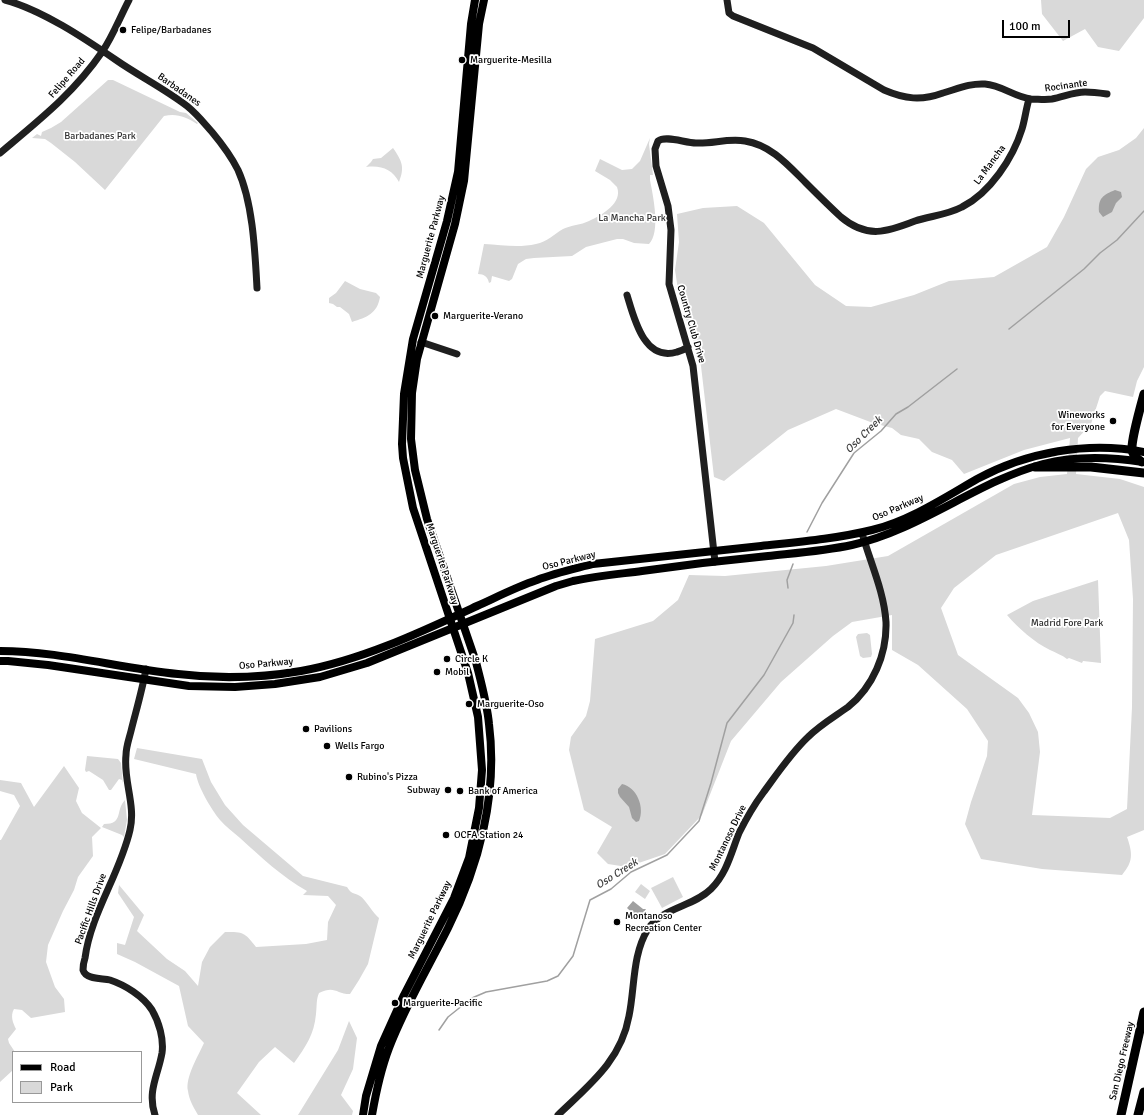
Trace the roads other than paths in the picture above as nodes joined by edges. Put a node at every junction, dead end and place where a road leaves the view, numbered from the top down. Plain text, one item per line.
1 (5, 0) edge
2 (129, 0) edge
3 (475, 0) edge
4 (484, 0) edge
5 (727, 0) edge
6 (103, 51) junction
7 (1106, 94) dead end
8 (1029, 99) junction
9 (658, 141) joint
10 (0, 152) edge
11 (257, 288) dead end
12 (627, 295) dead end
13 (421, 342) junction
14 (688, 347) junction
15 (457, 354) dead end
16 (1144, 394) edge
17 (1084, 449) junction
18 (1132, 450) junction
19 (1144, 452) edge
20 (1080, 459) junction
21 (1143, 462) edge
22 (1035, 467) junction
23 (1144, 473) edge
24 (862, 533) junction
25 (864, 542) junction
26 (714, 551) junction
27 (715, 562) junction
28 (459, 614) junction
29 (450, 618) junction
30 (462, 624) junction
31 (453, 628) junction
32 (0, 651) edge
33 (0, 661) edge
34 (146, 670) junction
35 (144, 680) junction
36 (1144, 1012) edge
37 (1144, 1092) edge
38 (155, 1115) edge
39 (363, 1115) edge
40 (372, 1115) edge
41 (558, 1115) edge
42 (1121, 1115) edge
43 (1138, 1115) edge

1 - 6 street, Barbadanes
2 - 6 street, Felipe Road
3 - 29 main road, Marguerite Parkway
4 - 13 main road, Marguerite Parkway
5 - 8 street
6 - 10 street, Felipe Road
6 - 11 street, Barbadanes
7 - 8 street, Rocinante
8 - 9 street, La Mancha
9 - 14 street, Country Club Drive
12 - 14 street
13 - 15 street
13 - 28 main road, Marguerite Parkway
14 - 26 street, Country Club Drive
16 - 18 highway
17 - 18 main road, Oso Parkway
17 - 20 main road
17 - 24 main road, Oso Parkway
18 - 19 main road, Oso Parkway
18 - 21 highway
20 - 21 main road, Oso Parkway
20 - 22 main road, Oso Parkway
22 - 23 highway
22 - 25 main road, Oso Parkway
24 - 25 street, Montanoso Drive
24 - 26 main road, Oso Parkway
25 - 27 main road, Oso Parkway
25 - 41 street, Montanoso Drive
26 - 27 street, Country Club Drive
26 - 28 main road, Oso Parkway
27 - 30 main road, Oso Parkway
28 - 29 main road, Oso Parkway
28 - 30 main road, Marguerite Parkway
29 - 31 main road, Marguerite Parkway
29 - 34 main road, Oso Parkway
30 - 31 main road, Oso Parkway
30 - 40 main road, Marguerite Parkway
31 - 35 main road, Oso Parkway
31 - 39 main road, Marguerite Parkway
32 - 34 main road, Oso Parkway
33 - 35 main road, Oso Parkway
34 - 35 street, Pacific Hills Drive
35 - 38 street, Pacific Hills Drive
36 - 42 highway, San Diego Freeway
37 - 43 highway

